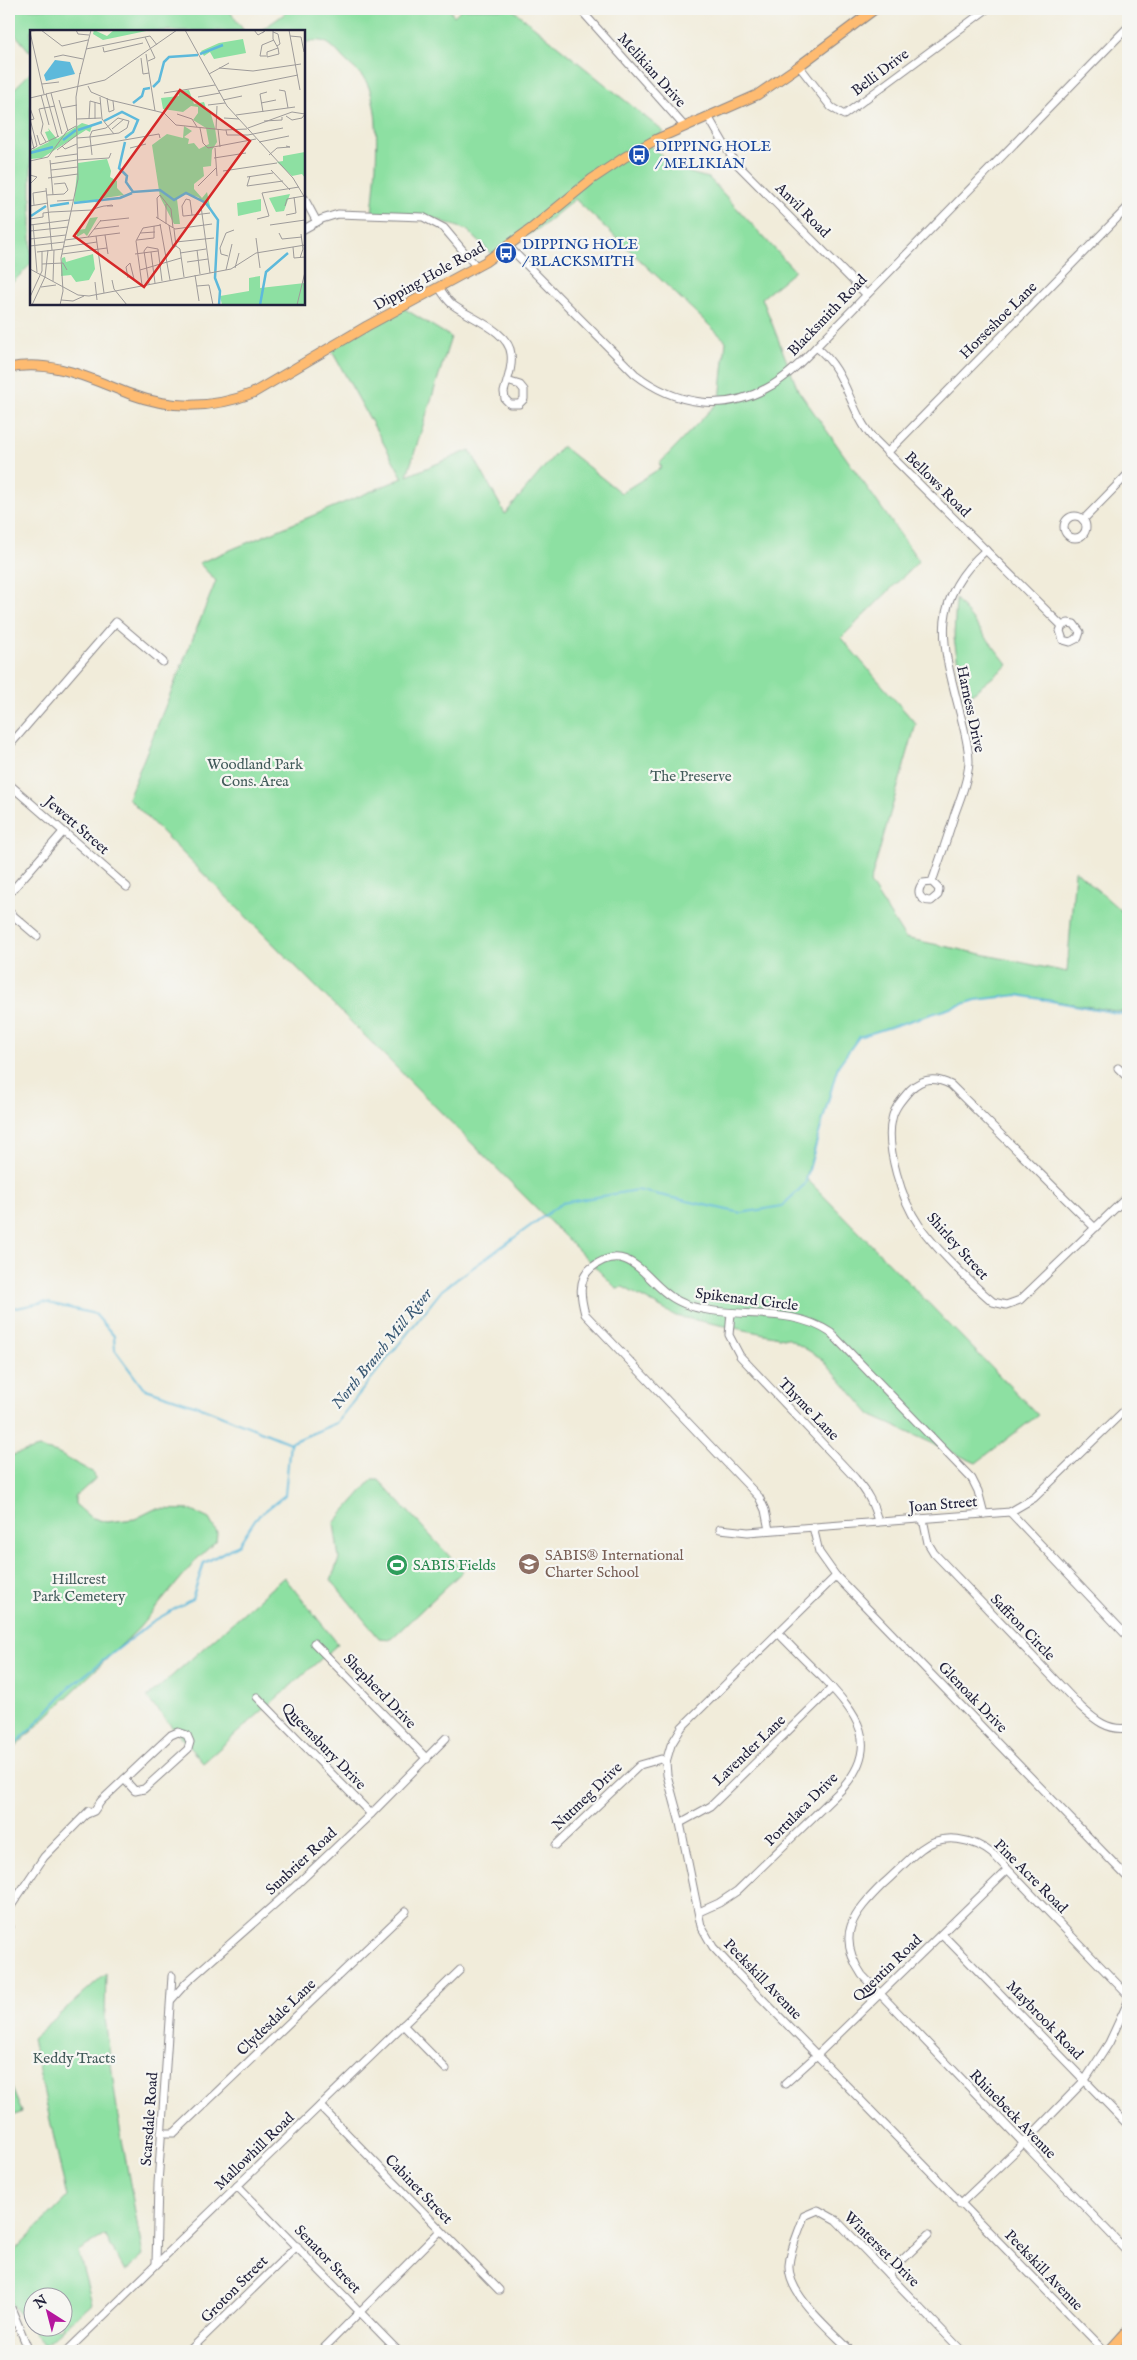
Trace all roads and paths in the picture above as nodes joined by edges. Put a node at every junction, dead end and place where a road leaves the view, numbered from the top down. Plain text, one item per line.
1 (580, 9) edge
2 (875, 9) edge
3 (987, 9) edge
4 (1128, 27) edge
5 (799, 66) junction
6 (709, 118) junction
7 (685, 127) junction
8 (305, 200) edge
9 (1128, 207) edge
10 (316, 222) junction
11 (305, 228) edge
12 (508, 246) junction
13 (476, 266) junction
14 (439, 287) junction
15 (866, 294) junction
16 (816, 347) junction
17 (9, 368) edge
18 (507, 381) dead end
19 (887, 452) junction
20 (1128, 474) edge
21 (1083, 520) dead end
22 (986, 550) junction
23 (1062, 626) dead end
24 (163, 662) dead end
25 (9, 746) edge
26 (9, 784) edge
27 (63, 832) junction
28 (932, 882) dead end
29 (127, 887) dead end
30 (9, 894) edge
31 (9, 912) edge
32 (36, 936) dead end
33 (1118, 1068) dead end
34 (1128, 1078) edge
35 (1128, 1196) edge
36 (1095, 1228) junction
37 (731, 1312) junction
38 (1128, 1407) edge
39 (1010, 1512) junction
40 (984, 1514) junction
41 (923, 1519) junction
42 (878, 1522) junction
43 (813, 1527) junction
44 (720, 1529) dead end
45 (769, 1530) junction
46 (836, 1576) junction
47 (778, 1633) junction
48 (1128, 1637) edge
49 (314, 1644) dead end
50 (832, 1688) junction
51 (257, 1698) dead end
52 (1128, 1728) edge
53 (446, 1738) dead end
54 (427, 1759) junction
55 (666, 1762) junction
56 (124, 1779) junction
57 (371, 1814) junction
58 (680, 1823) junction
59 (556, 1845) dead end
60 (1007, 1870) junction
61 (1128, 1878) edge
62 (9, 1909) edge
63 (406, 1911) dead end
64 (699, 1912) junction
65 (9, 1928) edge
66 (942, 1934) junction
67 (9, 1936) edge
68 (460, 1970) dead end
69 (172, 1976) dead end
70 (879, 1993) junction
71 (1128, 1995) edge
72 (171, 2000) junction
73 (1128, 2002) edge
74 (403, 2025) junction
75 (817, 2055) junction
76 (446, 2070) dead end
77 (1085, 2080) junction
78 (784, 2084) dead end
79 (320, 2106) junction
80 (1128, 2125) edge
81 (162, 2133) junction
82 (1023, 2144) junction
83 (237, 2186) junction
84 (960, 2204) junction
85 (440, 2231) junction
86 (928, 2235) dead end
87 (297, 2246) junction
88 (1128, 2252) edge
89 (156, 2263) junction
90 (888, 2274) junction
91 (499, 2290) dead end
92 (9, 2303) edge
93 (361, 2313) junction
94 (1128, 2330) edge
95 (29, 2351) edge
96 (67, 2351) edge
97 (190, 2351) edge
98 (321, 2351) edge
99 (398, 2351) edge
100 (852, 2351) edge
101 (962, 2351) edge
102 (1105, 2351) edge
103 (1109, 2351) edge

1 - 7 street, Melikian Drive
2 - 5 main road, Dipping Hole Road
3 - 5 street, Belli Drive
4 - 15 street, Blacksmith Road
5 - 6 main road, Dipping Hole Road
6 - 7 main road, Dipping Hole Road
6 - 15 street, Anvil Road
7 - 12 main road, Dipping Hole Road
8 - 10 street
9 - 19 street, Horseshoe Lane
10 - 11 street
10 - 13 street
12 - 13 main road, Dipping Hole Road
12 - 16 street, Blacksmith Road
13 - 14 main road, Dipping Hole Road
14 - 17 main road, Dipping Hole Road
14 - 18 street
15 - 16 street, Blacksmith Road
16 - 19 street, Bellows Road
19 - 22 street, Bellows Road
20 - 21 street
22 - 23 street, Bellows Road
22 - 28 street, Harness Drive
24 - 25 street
26 - 27 street, Jewett Street
27 - 29 street, Jewett Street
27 - 30 street
31 - 32 street
33 - 34 street
35 - 36 street, Shirley Street
36 - 36 street, Shirley Street
37 - 40 street, Spikenard Circle
37 - 42 street, Thyme Lane
37 - 45 street, Spikenard Circle
38 - 39 street, Joan Street
39 - 40 street, Joan Street
39 - 48 street
40 - 41 street, Joan Street
41 - 42 street, Joan Street
41 - 52 street, Saffron Circle
42 - 43 street, Joan Street
43 - 45 street, Joan Street
43 - 46 street, Glenoak Drive
44 - 45 street, Joan Street
46 - 47 street, Peekskill Avenue
46 - 61 street, Glenoak Drive
47 - 50 street, Portulaca Drive
47 - 55 street, Peekskill Avenue
49 - 54 street, Shepherd Drive
50 - 58 street, Lavender Lane
50 - 64 street, Portulaca Drive
51 - 57 street, Queensbury Drive
53 - 54 street, Sunbrier Road
54 - 57 street, Sunbrier Road
55 - 58 street, Peekskill Avenue
55 - 59 street, Nutmeg Drive
56 - 56 street
56 - 62 street
57 - 72 street, Sunbrier Road
58 - 64 street, Peekskill Avenue
60 - 66 street, Quentin Road
60 - 70 street, Pine Acre Road
60 - 71 street, Pine Acre Road
63 - 81 street, Clydesdale Lane
64 - 75 street, Peekskill Avenue
65 - 67 street
66 - 70 street, Quentin Road
66 - 77 street, Maybrook Road
68 - 74 street, Mallowhill Road
69 - 72 street, Scarsdale Road
70 - 75 street, Quentin Road
70 - 82 street, Rhinebeck Avenue
72 - 81 street, Scarsdale Road
73 - 77 street
74 - 76 street
74 - 79 street, Mallowhill Road
75 - 78 street, Quentin Road
75 - 84 street, Peekskill Avenue
77 - 80 street, Maybrook Road
77 - 82 street
79 - 83 street, Mallowhill Road
79 - 85 street, Cabinet Street
81 - 89 street, Scarsdale Road
82 - 84 street
82 - 88 street, Rhinebeck Avenue
83 - 87 street, Senator Street
83 - 89 street, Mallowhill Road
84 - 102 street, Peekskill Avenue
85 - 91 street, Cabinet Street
85 - 93 street
86 - 90 street
87 - 93 street, Senator Street
87 - 97 street, Groton Street
89 - 96 street, Mallowhill Road
90 - 100 street, Winterset Drive
90 - 101 street, Winterset Drive
92 - 95 street
93 - 98 street
93 - 99 street, Senator Street
94 - 103 main road

